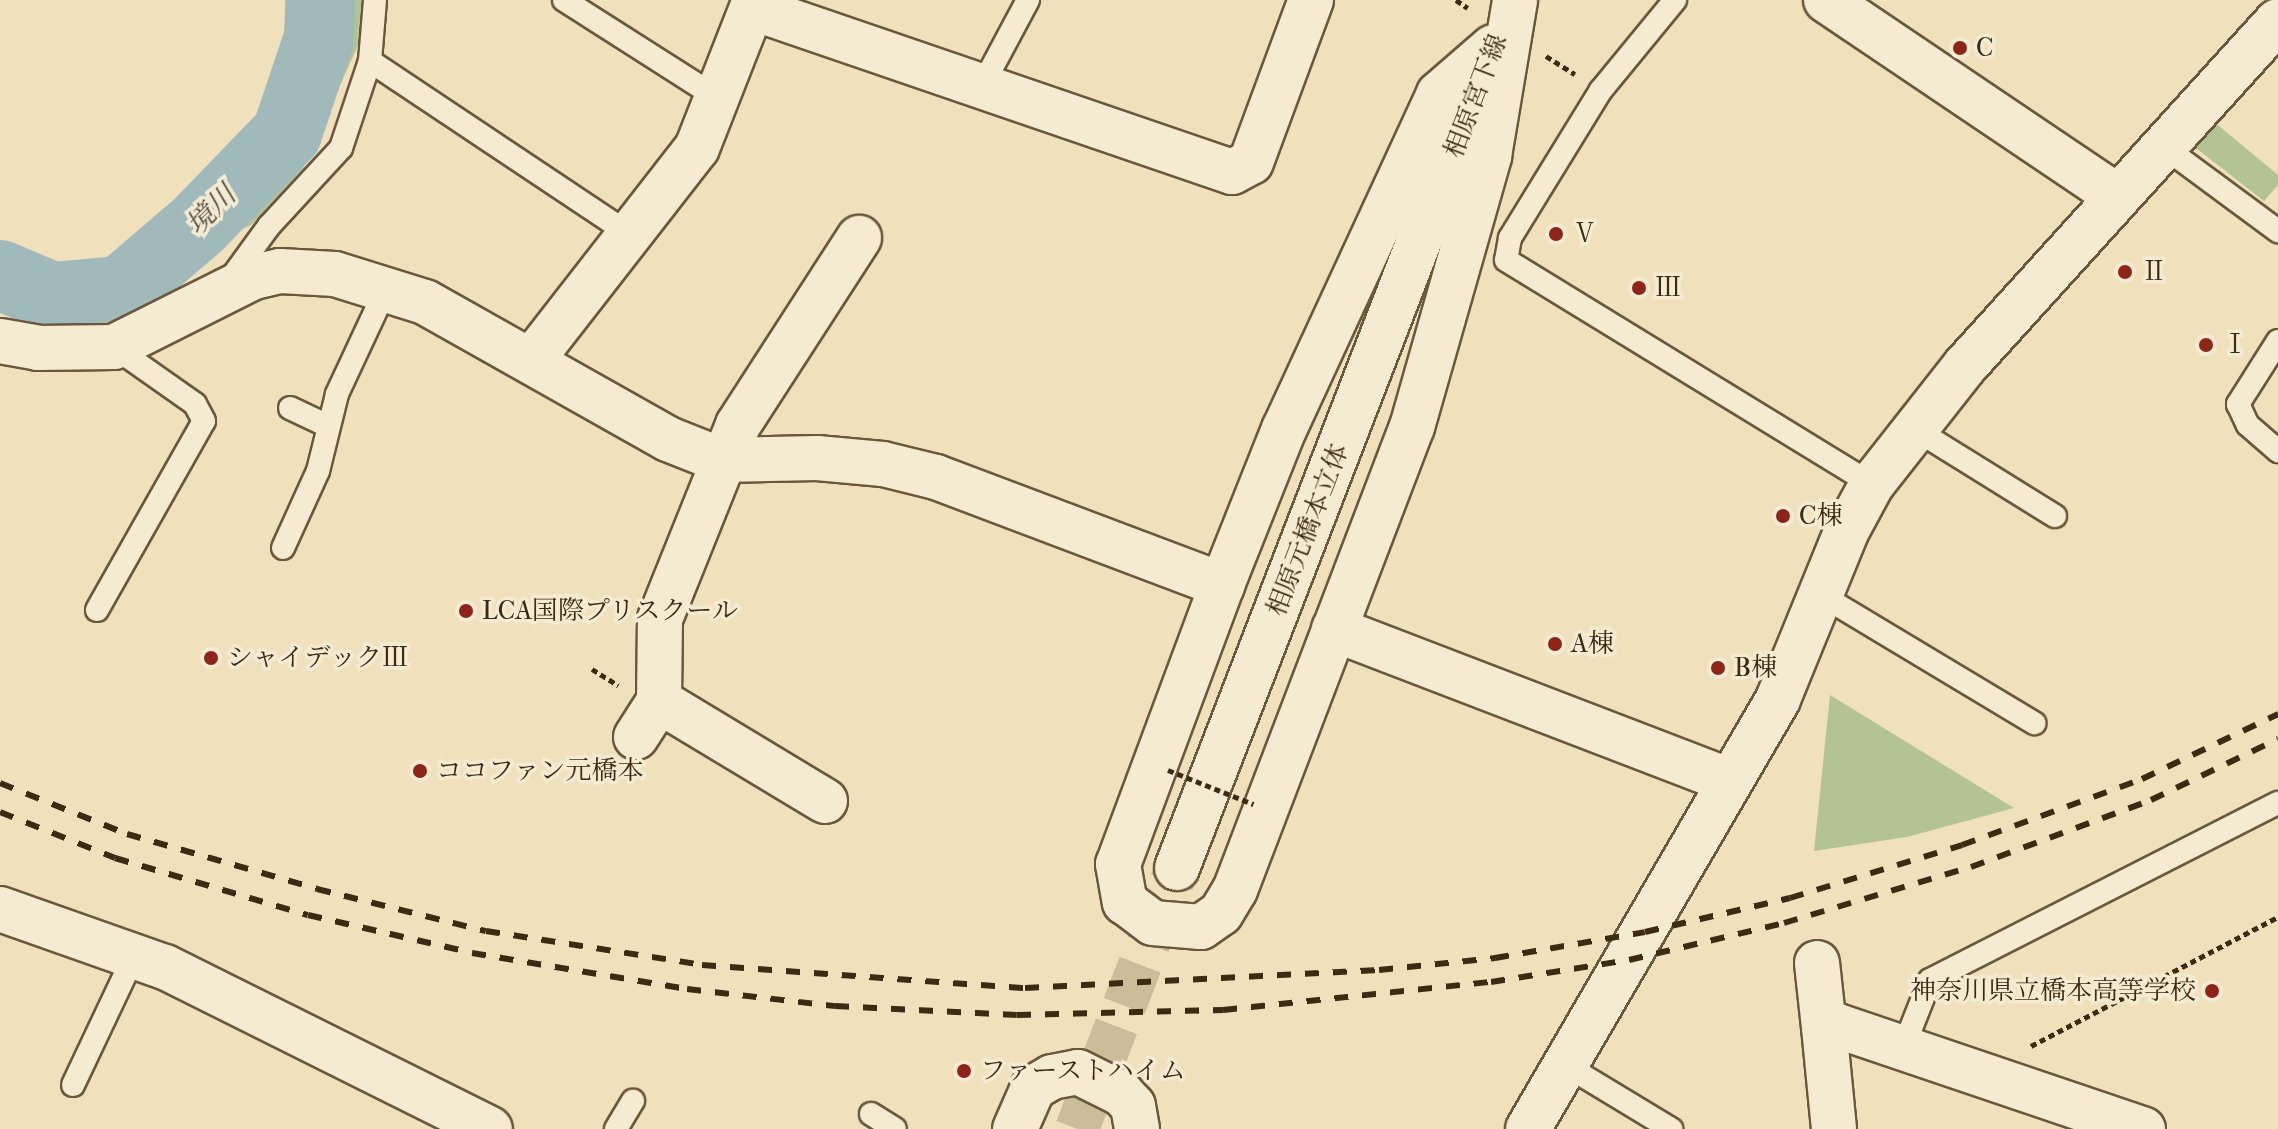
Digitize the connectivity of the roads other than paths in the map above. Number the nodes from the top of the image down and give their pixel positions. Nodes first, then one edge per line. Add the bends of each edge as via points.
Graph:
1 (375, 0) edge
2 (564, 0) edge
3 (1028, 0) edge
4 (1311, 0) edge
5 (1513, 0) edge
6 (1675, 0) edge
7 (1826, 0) edge
8 (754, 4) edge
9 (2278, 21) edge
10 (1493, 47) junction
11 (370, 61) junction
12 (981, 88) junction
13 (716, 97) junction
14 (2164, 147) junction
15 (1440, 192) joint
16 (2117, 196) junction
17 (2278, 231) edge
18 (631, 235) junction
19 (859, 238) dead end
20 (387, 287) junction
21 (223, 288) junction
22 (0, 341) edge
23 (2278, 341) edge
24 (114, 347) junction
25 (531, 361) junction
26 (290, 408) dead end
27 (328, 426) junction
28 (1913, 428) junction
29 (2278, 451) edge
30 (721, 460) junction
31 (1872, 484) junction
32 (2055, 516) dead end
33 (283, 548) dead end
34 (1222, 585) junction
35 (1821, 595) junction
36 (97, 610) dead end
37 (1334, 629) junction
38 (2034, 723) dead end
39 (1728, 780) junction
40 (825, 801) dead end
41 (2278, 803) edge
42 (1177, 868) tunnel mouth
43 (0, 909) edge
44 (134, 956) junction
45 (1817, 963) dead end
46 (1824, 1027) junction
47 (1904, 1046) junction
48 (1567, 1066) junction
49 (73, 1085) dead end
50 (633, 1101) dead end
51 (871, 1114) dead end
52 (490, 1129) edge
53 (616, 1129) edge
54 (895, 1129) edge
55 (1015, 1129) edge
56 (1137, 1129) edge
57 (1528, 1129) edge
58 (1671, 1129) edge
59 (1834, 1129) edge
60 (2143, 1129) edge

1 - 11 lane
2 - 13 lane
3 - 12 lane
4 - 12 street via 1251,162 1232,172
5 - 10 street, 相原宮下線
5 - 37 street via 1489,156 1412,427
6 - 31 lane via 1601,90 1510,238 1506,260
7 - 16 street
8 - 12 street
8 - 13 street
9 - 14 street
10 - 15 street, 相原宮下線
10 - 34 street via 1439,94 1284,429
11 - 18 lane
11 - 21 lane via 341,148 269,226
13 - 18 street via 697,148
14 - 16 street
14 - 17 lane
15 - 42 street, 相原元橋本立体
16 - 28 street
18 - 25 street
19 - 30 street
20 - 21 street via 295,271 267,273
20 - 25 street
20 - 27 lane via 337,394
21 - 24 street
22 - 24 street via 38,348
23 - 29 lane via 2238,404 2248,425
24 - 36 lane via 195,404 204,421
25 - 30 street via 668,439
26 - 27 lane
27 - 33 lane via 318,471
28 - 31 street
28 - 32 lane
30 - 34 street via 817,458 883,464 936,477
30 - 40 street via 660,619 648,719
31 - 35 street
34 - 37 street via 1118,864 1125,902 1153,923 1201,927 1228,902
35 - 38 lane
35 - 39 street via 1778,699
37 - 39 street
39 - 48 street
41 - 47 lane via 1930,980
43 - 44 street
44 - 49 lane
44 - 52 street
45 - 46 street
46 - 47 street
46 - 59 street
47 - 60 street
48 - 57 street
48 - 58 lane
50 - 53 lane
51 - 54 lane
55 - 56 street via 1033,1088 1078,1072 1122,1094 1133,1106

